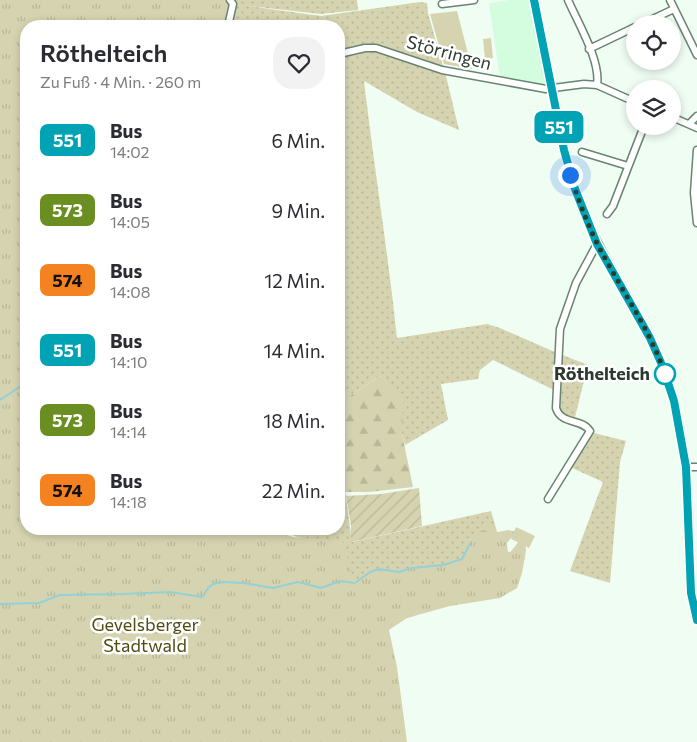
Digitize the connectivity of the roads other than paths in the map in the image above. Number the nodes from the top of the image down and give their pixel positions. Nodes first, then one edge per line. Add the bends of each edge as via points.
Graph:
1 (230, 0) edge
2 (474, 0) edge
3 (534, 0) edge
4 (568, 0) edge
5 (670, 0) edge
6 (442, 4) dead end
7 (674, 8) junction
8 (660, 15) edge
9 (229, 20) edge
10 (626, 31) edge
11 (589, 48) junction
12 (345, 53) edge
13 (697, 55) edge
14 (597, 86) junction
15 (552, 88) junction
16 (626, 98) edge
17 (697, 116) edge
18 (681, 121) edge
19 (689, 124) junction
20 (697, 128) edge
21 (640, 135) edge
22 (697, 150) edge
23 (582, 152) dead end
24 (628, 166) junction
25 (607, 214) dead end
26 (697, 223) edge
27 (597, 244) junction
28 (686, 467) junction
29 (697, 467) edge
30 (548, 499) dead end
31 (697, 620) edge

1 - 9 street via 233,4
2 - 6 street
3 - 15 street
4 - 11 street
5 - 7 street
7 - 8 street
7 - 13 street
10 - 11 street
11 - 14 street via 598,76
12 - 15 street, Störringen via 376,48 442,70
14 - 15 street, Störringen via 584,84
14 - 16 street
15 - 27 street via 570,175
17 - 19 street
18 - 19 street
19 - 20 street
21 - 24 street
22 - 26 street via 694,193
23 - 24 street
24 - 25 street
27 - 28 street via 644,326 662,365 678,416
27 - 30 street via 576,283 560,329 556,408 562,418 590,431
28 - 29 street
28 - 31 street via 691,593

